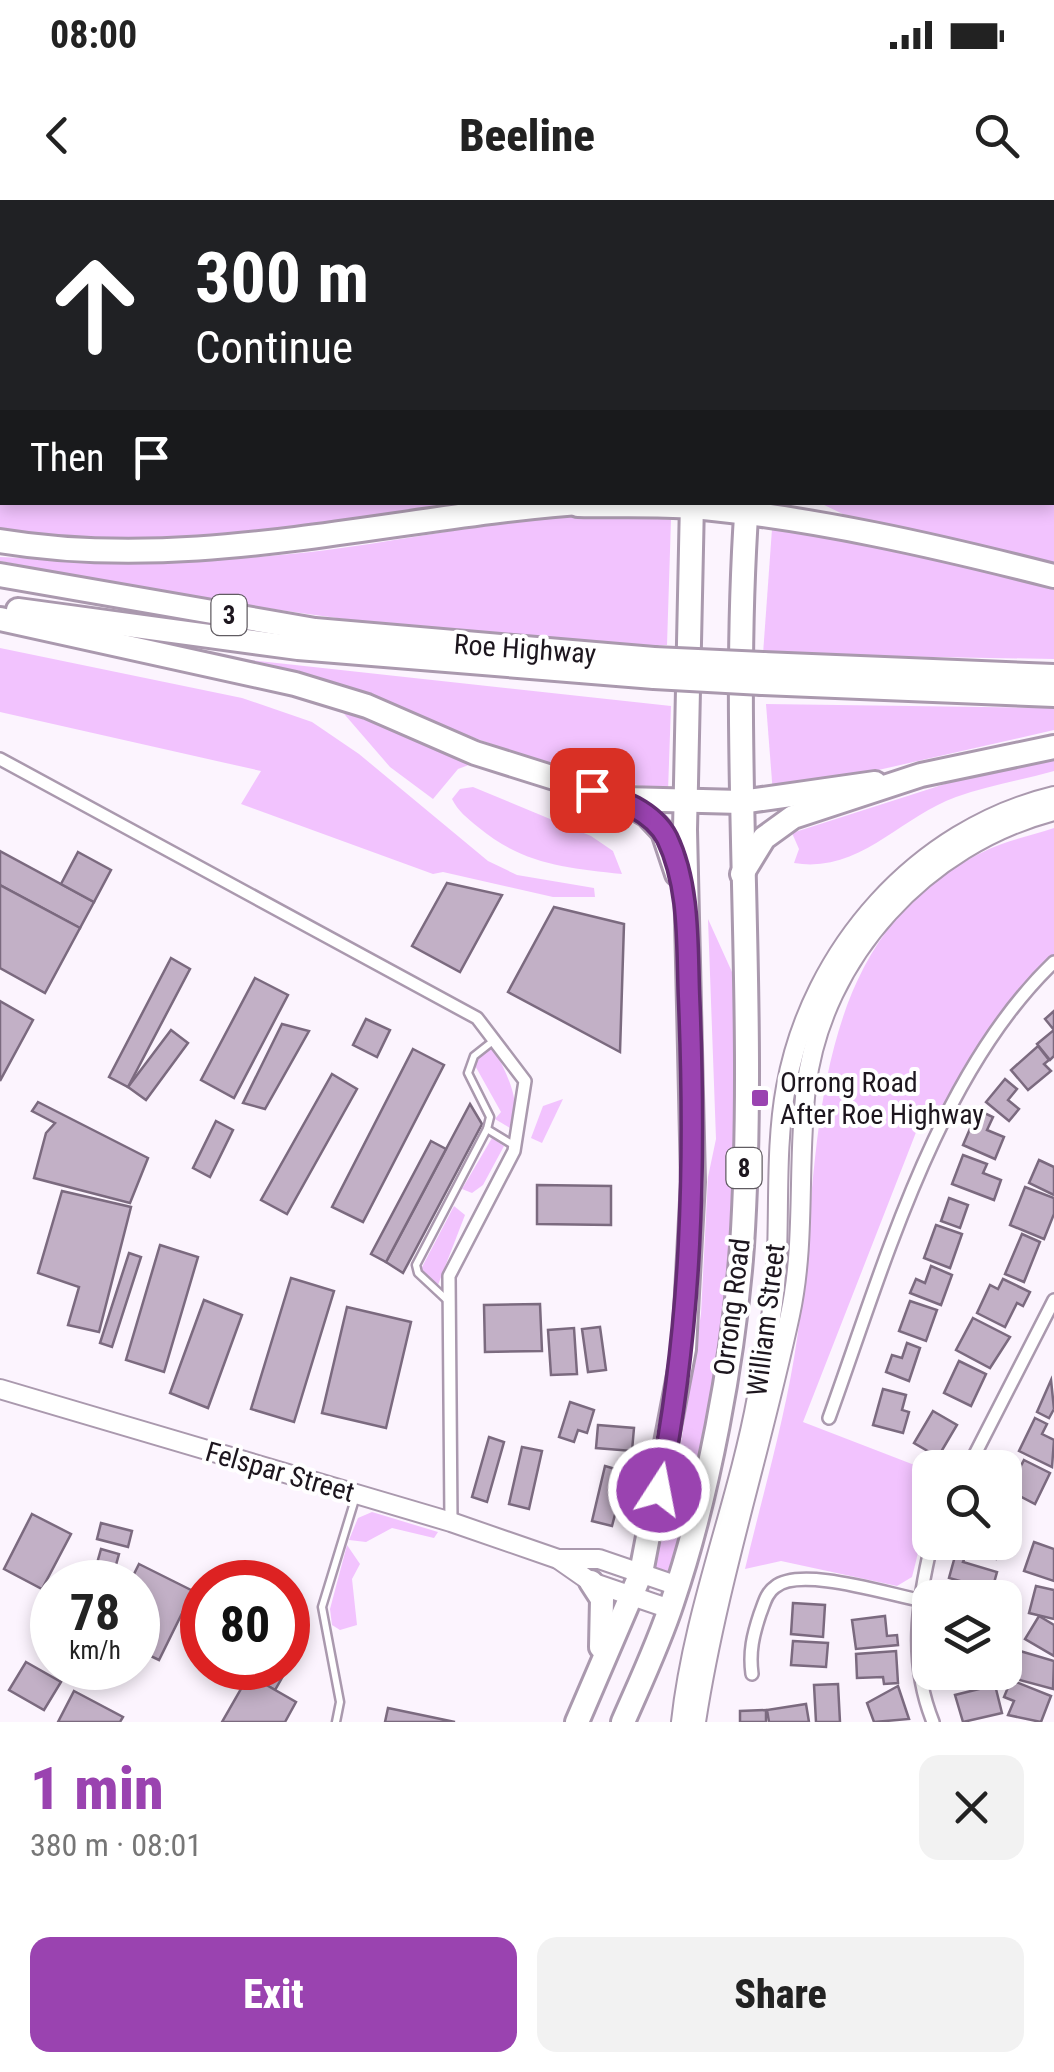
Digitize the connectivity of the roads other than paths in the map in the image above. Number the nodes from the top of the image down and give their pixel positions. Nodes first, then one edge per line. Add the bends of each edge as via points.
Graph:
1 (553, 505) edge
2 (692, 505) edge
3 (793, 505) edge
4 (747, 509) edge
5 (826, 526) junction
6 (0, 540) edge
7 (0, 575) edge
8 (1054, 576) edge
9 (0, 606) edge
10 (0, 619) edge
11 (654, 668) junction
12 (1054, 676) edge
13 (756, 681) junction
14 (1054, 695) edge
15 (1054, 747) edge
16 (0, 759) edge
17 (894, 783) junction
18 (1054, 796) edge
19 (618, 798) junction
20 (685, 802) junction
21 (742, 802) junction
22 (1054, 810) edge
23 (742, 874) junction
24 (686, 906) junction
25 (1054, 962) edge
26 (494, 1040) junction
27 (487, 1129) junction
28 (515, 1146) junction
29 (1054, 1300) edge
30 (449, 1302) junction
31 (0, 1389) edge
32 (829, 1418) dead end
33 (977, 1450) edge
34 (356, 1494) junction
35 (451, 1522) junction
36 (558, 1559) junction
37 (592, 1582) junction
38 (636, 1583) junction
39 (678, 1586) junction
40 (912, 1599) edge
41 (670, 1609) junction
42 (752, 1674) dead end
43 (593, 1685) junction
44 (925, 1690) edge
45 (336, 1722) edge
46 (577, 1722) edge
47 (623, 1722) edge
48 (681, 1722) edge
49 (696, 1722) edge
50 (933, 1722) edge

1 - 6 highway via 240,547 132,552
2 - 4 highway
2 - 20 highway, Orrong Road / 8
3 - 5 highway
4 - 5 highway
4 - 13 highway, 8
5 - 8 highway
7 - 11 highway, Roe Highway / 3 via 315,630
9 - 11 highway, Roe Highway / 3 via 298,648
10 - 19 highway via 294,684 367,706 474,754
11 - 13 highway, Roe Highway / 3, bridge
12 - 13 highway, Roe Highway / 3
13 - 14 highway, Roe Highway / 3
13 - 21 highway, Orrong Road / 8
15 - 17 highway
16 - 26 street via 477,1018
17 - 21 highway
17 - 23 highway via 775,828
18 - 48 main road, William Street via 963,833 892,886 835,959 800,1030 781,1124 766,1346
19 - 20 highway
19 - 24 highway via 647,815 668,840
20 - 21 highway
20 - 24 highway, Orrong Road / 8
21 - 23 highway, Orrong Road / 8
22 - 49 main road, William Street via 971,846 902,897 873,928 828,1010 806,1089 791,1310
23 - 39 highway, Orrong Road / 8 via 742,1246 728,1358
24 - 38 highway, Orrong Road / 8 via 691,1241 684,1349
25 - 32 street via 968,1073 949,1108
26 - 27 lane via 474,1056 468,1072 490,1117
26 - 28 street via 524,1081
27 - 28 lane
27 - 30 lane via 416,1265
28 - 30 street via 450,1276
29 - 33 street
30 - 35 street
31 - 34 main road, Felspar Street
34 - 35 main road, Felspar Street
34 - 45 lane via 322,1606 338,1690
35 - 36 main road, Felspar Street
36 - 37 main road, Felspar Street
36 - 38 main road, Felspar Street via 599,1559
37 - 38 main road, Felspar Street
37 - 43 highway via 604,1621
38 - 39 main road, Felspar Street
38 - 41 main road, Felspar Street
38 - 43 highway, Orrong Road / 8
39 - 41 highway, Orrong Road / 8
40 - 42 street via 814,1579 785,1580 761,1611 750,1646
41 - 47 highway, Orrong Road / 8
43 - 46 highway, Orrong Road / 8
44 - 50 street

